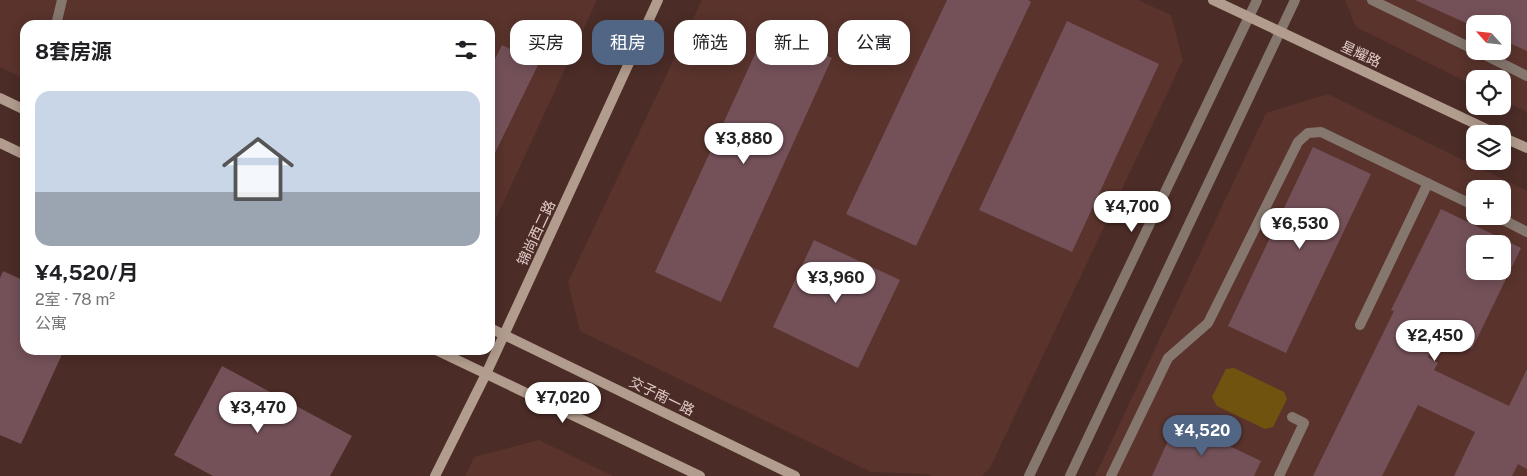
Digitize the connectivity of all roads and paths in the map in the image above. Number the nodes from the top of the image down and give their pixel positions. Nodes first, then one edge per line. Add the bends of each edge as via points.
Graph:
1 (62, 0) edge
2 (658, 0) edge
3 (1213, 0) edge
4 (1258, 0) edge
5 (1295, 0) edge
6 (1372, 0) edge
7 (1249, 17) junction
8 (57, 20) edge
9 (1280, 31) junction
10 (1466, 46) edge
11 (1494, 60) edge
12 (1527, 76) edge
13 (0, 98) edge
14 (20, 107) edge
15 (1478, 125) edge
16 (1511, 140) edge
17 (0, 143) edge
18 (1527, 148) edge
19 (20, 153) edge
20 (1428, 183) junction
21 (1466, 202) edge
22 (1511, 224) edge
23 (1527, 232) edge
24 (1360, 325) dead end
25 (495, 330) edge
26 (504, 335) junction
27 (495, 354) edge
28 (446, 355) edge
29 (495, 355) edge
30 (486, 374) junction
31 (1292, 417) dead end
32 (435, 476) edge
33 (700, 476) edge
34 (795, 476) edge
35 (1029, 476) edge
36 (1070, 476) edge
37 (1111, 476) edge
38 (1279, 476) edge

1 - 8 street
2 - 26 street, 锦尚西二路
3 - 7 street, 星耀路
4 - 7 street
5 - 9 street
6 - 10 street
7 - 9 street, 星耀路
7 - 35 street
9 - 15 street, 星耀路
9 - 36 street
11 - 12 street
13 - 14 street
16 - 18 street
17 - 19 street
20 - 21 street
20 - 24 street
20 - 37 street via 1321,132 1308,133 1298,142 1208,323 1168,358
22 - 23 street
25 - 26 street, 交子南一路
26 - 27 street, 锦尚西二路
26 - 34 street, 交子南一路
28 - 30 street
29 - 30 street, 锦尚西二路
30 - 32 street, 锦尚西二路
30 - 33 street
31 - 38 street via 1304,423

